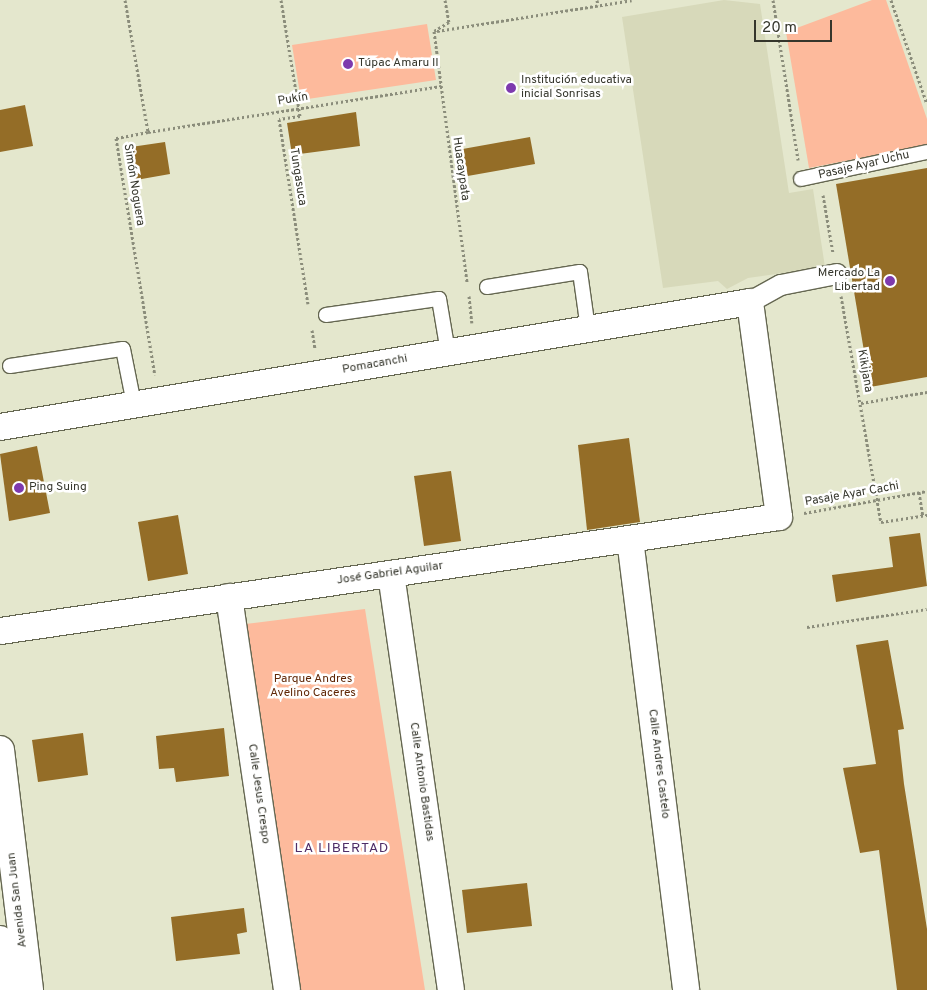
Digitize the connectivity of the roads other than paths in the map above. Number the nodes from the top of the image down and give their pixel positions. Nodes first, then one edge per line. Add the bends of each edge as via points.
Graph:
1 (927, 152) edge
2 (801, 179) road end
3 (837, 274) road end
4 (486, 287) dead end
5 (750, 302) junction
6 (326, 315) dead end
7 (588, 329) junction
8 (448, 352) junction
9 (10, 366) dead end
10 (134, 404) junction
11 (0, 427) edge
12 (630, 539) junction
13 (391, 574) junction
14 (229, 597) junction
15 (0, 631) edge
16 (0, 750) edge
17 (0, 940) edge
18 (6, 990) edge
19 (29, 990) edge
20 (287, 990) edge
21 (451, 990) edge
22 (686, 990) edge

1 - 2 lane, Pasaje Ayar Uchu
3 - 5 street via 780,285
4 - 7 lane via 580,272
5 - 7 street, Pomacanchi
5 - 12 street, José Gabriel Aguilar via 779,517
6 - 8 lane via 439,299
7 - 8 street, Pomacanchi
8 - 10 street, Pomacanchi
9 - 10 lane via 123,350
10 - 11 street, Pomacanchi
12 - 13 street, José Gabriel Aguilar
12 - 22 street, Calle Andres Castelo
13 - 14 street, José Gabriel Aguilar
13 - 21 street, Calle Antonio Bastidas
14 - 15 street, José Gabriel Aguilar
14 - 20 street, Calle Jesus Crespo
16 - 19 street, Avenida San Juan
17 - 18 street, Avenida San Juan

